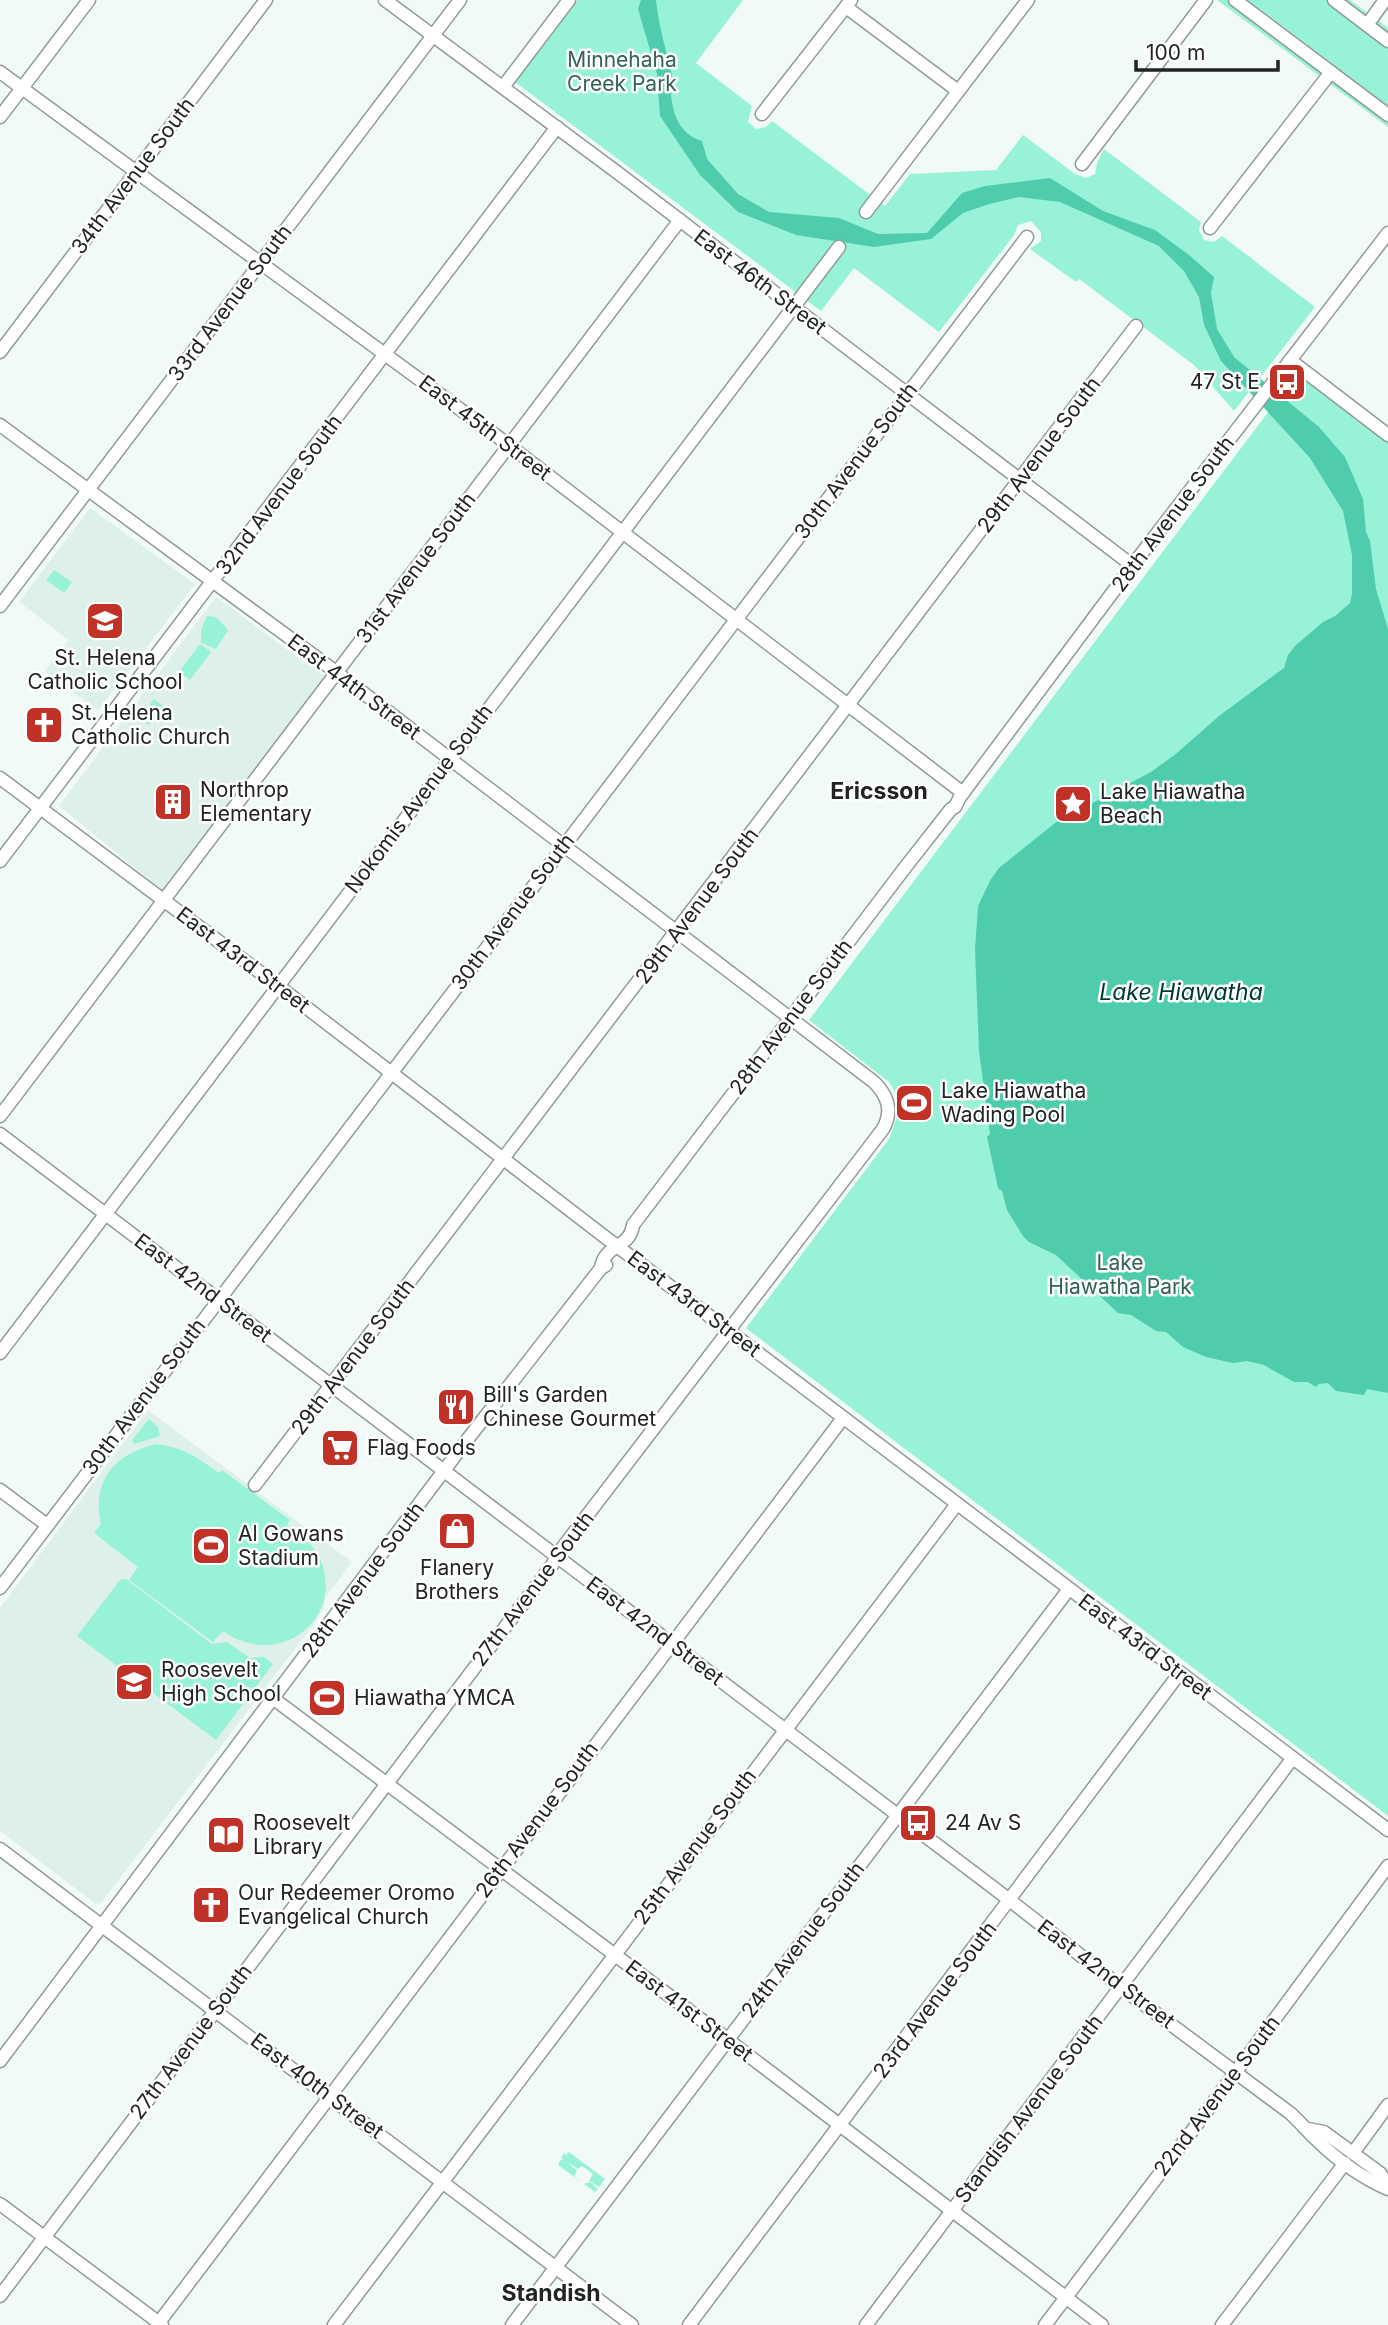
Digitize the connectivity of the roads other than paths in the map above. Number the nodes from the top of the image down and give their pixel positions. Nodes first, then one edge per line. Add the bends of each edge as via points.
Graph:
1 (89, 0) edge
2 (266, 0) edge
3 (385, 0) edge
4 (460, 0) edge
5 (569, 0) edge
6 (1028, 0) edge
7 (1206, 0) edge
8 (1235, 0) edge
9 (1334, 0) edge
10 (1385, 0) edge
11 (849, 4) edge
12 (1367, 25) junction
13 (433, 35) junction
14 (1388, 41) edge
15 (0, 72) edge
16 (1331, 72) junction
17 (503, 87) junction
18 (22, 88) junction
19 (958, 91) junction
20 (762, 114) dead end
21 (1388, 115) edge
22 (0, 117) edge
23 (557, 128) junction
24 (1082, 164) dead end
25 (137, 172) junction
26 (866, 212) dead end
27 (680, 220) junction
28 (1210, 228) dead end
29 (1388, 233) edge
30 (1027, 237) dead end
31 (839, 247) dead end
32 (260, 263) junction
33 (793, 307) junction
34 (1136, 326) dead end
35 (0, 352) edge
36 (385, 355) junction
37 (1290, 360) junction
38 (907, 393) junction
39 (0, 425) edge
40 (1386, 434) edge
41 (508, 445) junction
42 (1021, 479) junction
43 (89, 491) junction
44 (622, 532) junction
45 (1133, 566) junction
46 (213, 581) junction
47 (0, 606) edge
48 (736, 620) junction
49 (337, 673) junction
50 (849, 706) junction
51 (450, 759) junction
52 (0, 778) edge
53 (961, 795) junction
54 (40, 809) junction
55 (563, 846) junction
56 (0, 861) edge
57 (164, 900) junction
58 (677, 933) junction
59 (277, 985) junction
60 (790, 1019) junction
61 (391, 1072) junction
62 (0, 1116) edge
63 (888, 1117) joint
64 (0, 1134) edge
65 (504, 1159) junction
66 (105, 1213) junction
67 (617, 1246) junction
68 (218, 1299) junction
69 (728, 1330) junction
70 (0, 1353) edge
71 (331, 1386) junction
72 (843, 1418) junction
73 (445, 1471) junction
74 (255, 1485) dead end
75 (0, 1490) edge
76 (957, 1504) junction
77 (47, 1525) junction
78 (556, 1556) junction
79 (0, 1588) edge
80 (1069, 1589) junction
81 (671, 1643) junction
82 (1179, 1674) junction
83 (274, 1699) junction
84 (785, 1730) junction
85 (1292, 1759) junction
86 (387, 1783) junction
87 (898, 1815) junction
88 (1388, 1830) edge
89 (0, 1849) edge
90 (1388, 1866) edge
91 (500, 1869) junction
92 (1010, 1900) junction
93 (102, 1924) junction
94 (614, 1955) junction
95 (1122, 1987) junction
96 (215, 2009) junction
97 (728, 2040) junction
98 (0, 2061) edge
99 (1235, 2071) junction
100 (329, 2096) junction
101 (1388, 2105) edge
102 (840, 2125) junction
103 (1349, 2158) junction
104 (442, 2182) junction
105 (1388, 2188) edge
106 (0, 2204) edge
107 (952, 2211) junction
108 (45, 2237) junction
109 (556, 2268) junction
110 (0, 2296) edge
111 (1066, 2297) junction
112 (159, 2324) edge
113 (334, 2325) edge
114 (512, 2325) edge
115 (632, 2325) edge
116 (689, 2325) edge
117 (866, 2325) edge
118 (1045, 2325) edge
119 (1102, 2325) edge
120 (1222, 2325) edge

1 - 18 street
2 - 25 street, 34th Avenue South
3 - 13 street, East 46th Street
4 - 13 street, 33rd Avenue South
5 - 17 street
6 - 19 street
7 - 24 street
8 - 16 street
9 - 12 street
10 - 12 street
11 - 19 street
11 - 20 street
12 - 14 street
13 - 17 street, East 46th Street
13 - 32 street, 33rd Avenue South
15 - 18 street, East 45th Street
16 - 21 street
16 - 28 street
17 - 23 street, East 46th Street
18 - 22 street
18 - 25 street, East 45th Street
19 - 26 street
23 - 27 street, East 46th Street
23 - 36 street, 32nd Avenue South
25 - 32 street, East 45th Street
25 - 35 street, 34th Avenue South
27 - 33 street, East 46th Street
27 - 41 street, 31st Avenue South
29 - 37 street, 28th Avenue South
30 - 38 street, 30th Avenue South
31 - 33 street, Nokomis Avenue South
32 - 36 street, East 45th Street
32 - 43 street, 33rd Avenue South
33 - 38 street, East 46th Street
33 - 44 street, Nokomis Avenue South
34 - 42 street, 29th Avenue South
36 - 41 street, East 45th Street
36 - 46 street, 32nd Avenue South
37 - 40 street
37 - 45 street, 28th Avenue South
38 - 42 street, East 46th Street
38 - 48 street, 30th Avenue South
39 - 43 street, East 44th Street
41 - 44 street, East 45th Street
41 - 49 street, 31st Avenue South
42 - 45 street, East 46th Street
42 - 50 street, 29th Avenue South
43 - 46 street, East 44th Street
43 - 47 street, 33rd Avenue South
44 - 48 street, East 45th Street
44 - 51 street, Nokomis Avenue South
45 - 53 street, 28th Avenue South
46 - 49 street, East 44th Street
46 - 54 street, 32nd Avenue South
48 - 50 street, East 45th Street
48 - 55 street, 30th Avenue South
49 - 51 street, East 44th Street
49 - 57 street, 31st Avenue South
50 - 53 street, East 45th Street
50 - 58 street, 29th Avenue South
51 - 55 street, East 44th Street
51 - 59 street, Nokomis Avenue South
52 - 54 street, East 43rd Street
53 - 60 street, 28th Avenue South
54 - 56 street, 32nd Avenue South
54 - 57 street, East 43rd Street
55 - 58 street, East 44th Street
55 - 61 street, 30th Avenue South
57 - 59 street, East 43rd Street
57 - 62 street, 31st Avenue South
58 - 60 street, East 44th Street
58 - 65 street, 29th Avenue South
59 - 61 street, East 43rd Street
59 - 66 street, Nokomis Avenue South
60 - 63 street, East 44th Street via 883,1092
60 - 67 street, 28th Avenue South via 623,1244
61 - 65 street, East 43rd Street
61 - 68 street, 30th Avenue South
63 - 69 street, 27th Avenue South
64 - 66 street, East 42nd Street
65 - 67 street, East 43rd Street
65 - 71 street, 29th Avenue South
66 - 68 street, East 42nd Street
66 - 70 street, Nokomis Avenue South
67 - 69 street, East 43rd Street
67 - 73 street, 28th Avenue South via 610,1248 601,1268
68 - 71 street, East 42nd Street
68 - 77 street, 30th Avenue South
69 - 72 street, East 43rd Street
69 - 78 street, 27th Avenue South
71 - 73 street, East 42nd Street
71 - 74 street, 29th Avenue South
72 - 76 street, East 43rd Street
72 - 81 street, 26th Avenue South
73 - 78 street, East 42nd Street
73 - 83 street, 28th Avenue South
75 - 77 street
76 - 80 street, East 43rd Street
76 - 84 street, 25th Avenue South
77 - 79 street, 30th Avenue South
78 - 81 street, East 42nd Street
78 - 86 street, 27th Avenue South
80 - 82 street, East 43rd Street
80 - 87 street, 24th Avenue South
81 - 84 street, East 42nd Street
81 - 91 street, 26th Avenue South
82 - 85 street, East 43rd Street
82 - 92 street, 23rd Avenue South
83 - 86 street, East 41st Street
83 - 93 street, 28th Avenue South
84 - 87 street, East 42nd Street
84 - 94 street, 25th Avenue South
85 - 88 street, East 43rd Street
85 - 95 street, Standish Avenue South
86 - 91 street, East 41st Street
86 - 96 street, 27th Avenue South
87 - 92 street, East 42nd Street
87 - 97 street, 24th Avenue South
89 - 93 street, East 40th Street
90 - 99 street, 22nd Avenue South
91 - 94 street, East 41st Street
91 - 100 street, 26th Avenue South
92 - 95 street, East 42nd Street
92 - 102 street, 23rd Avenue South
93 - 96 street, East 40th Street
93 - 98 street, 28th Avenue South
94 - 97 street, East 41st Street
94 - 104 street, 25th Avenue South
95 - 99 street, East 42nd Street
95 - 107 street, Standish Avenue South
96 - 100 street, East 40th Street
96 - 108 street, 27th Avenue South
97 - 102 street, East 41st Street
97 - 109 street, 24th Avenue South
99 - 103 street, East 42nd Street via 1318,2141
99 - 111 street, 22nd Avenue South
100 - 104 street, East 40th Street
100 - 112 street, 26th Avenue South
101 - 103 street
102 - 107 street, East 41st Street
102 - 116 street, 23rd Avenue South
103 - 105 street, East 42nd Street via 1373,2183
103 - 120 street
104 - 109 street, East 40th Street
104 - 113 street, 25th Avenue South
106 - 108 street
107 - 111 street, East 41st Street
107 - 117 street, Standish Avenue South
108 - 110 street, 27th Avenue South
108 - 112 street
109 - 114 street, 24th Avenue South
109 - 115 street, East 40th Street
111 - 118 street, 22nd Avenue South
111 - 119 street, East 41st Street

